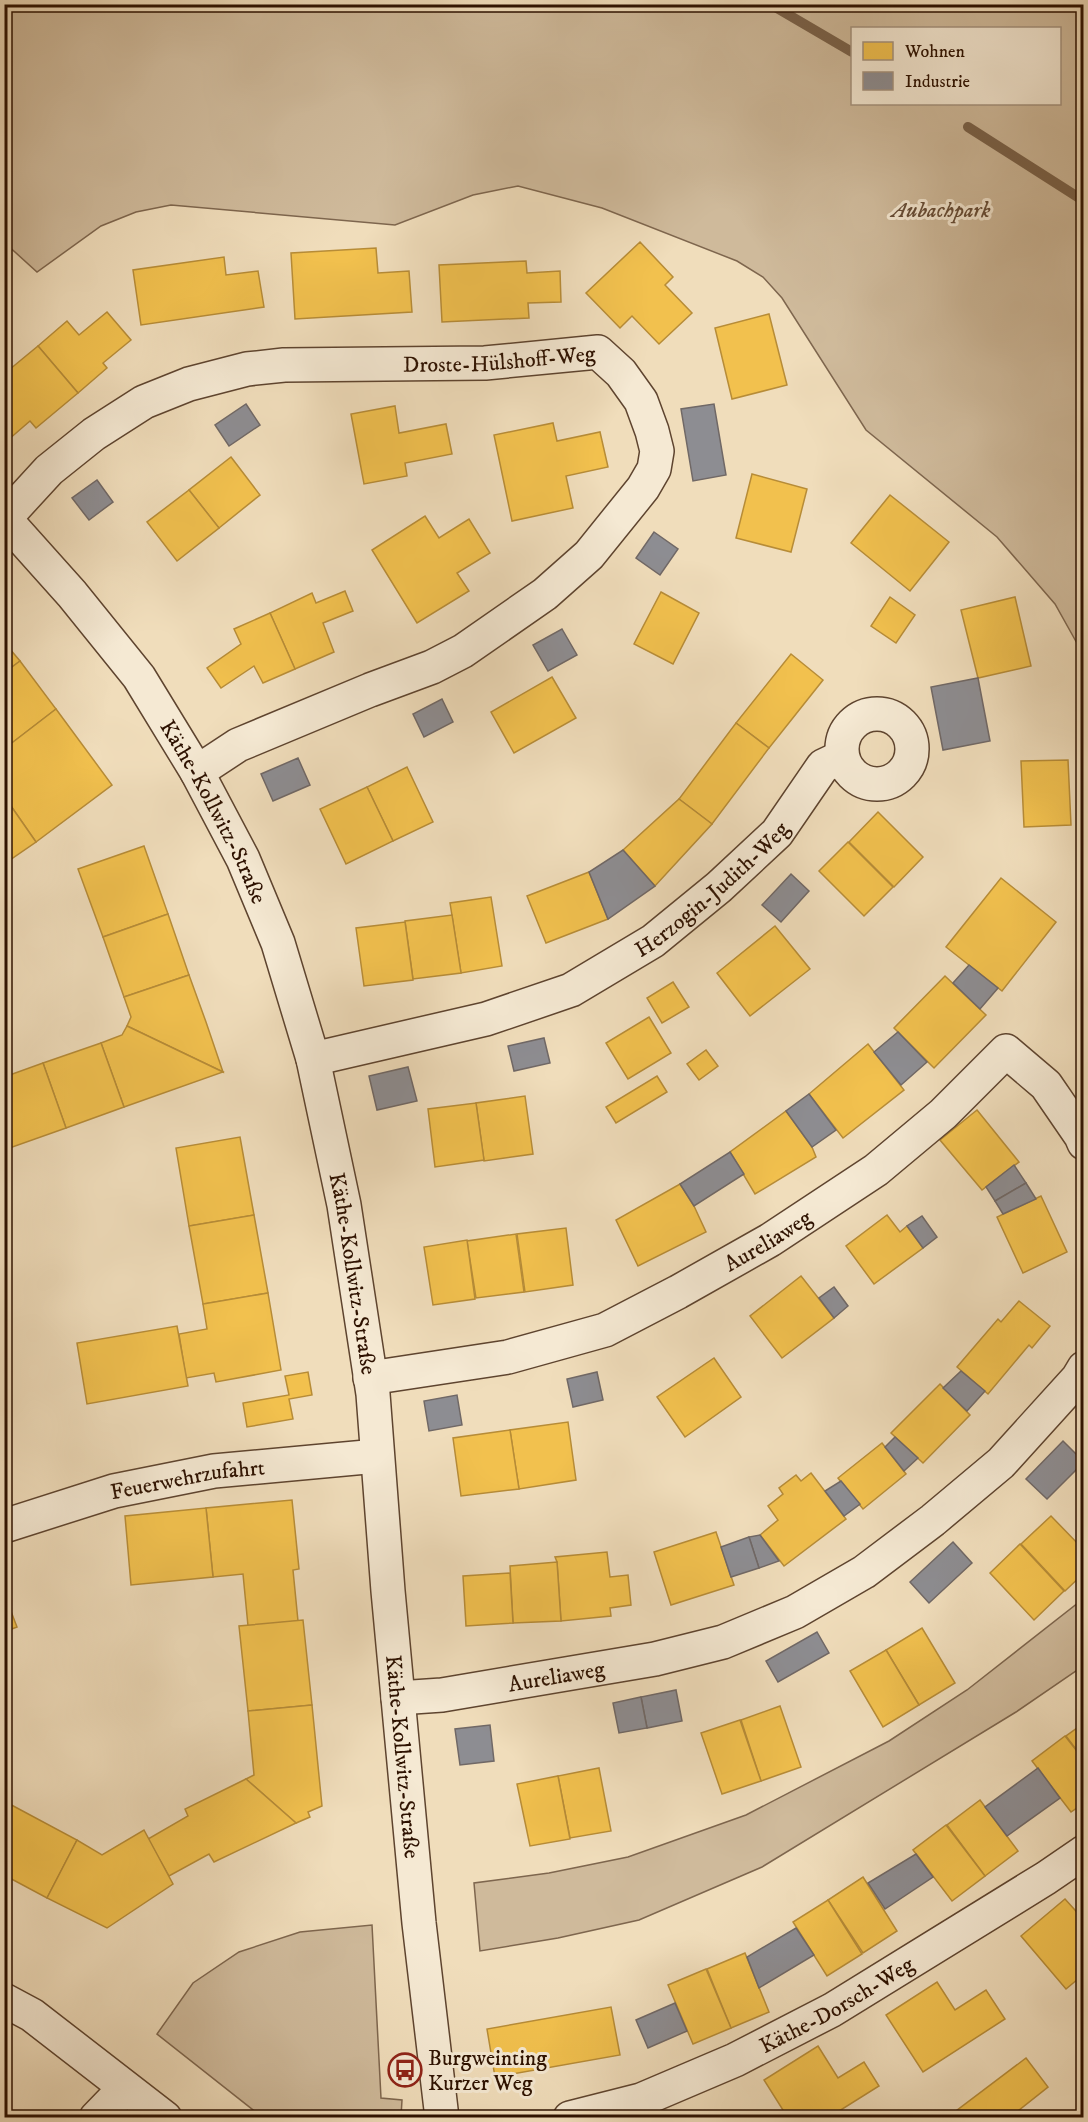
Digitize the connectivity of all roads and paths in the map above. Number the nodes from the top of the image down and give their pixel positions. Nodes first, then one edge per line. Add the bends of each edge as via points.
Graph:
1 (5, 518) edge
2 (842, 757) dead end
3 (197, 772) junction
4 (314, 1059) junction
5 (1083, 1143) edge
6 (1083, 1368) edge
7 (370, 1378) junction
8 (377, 1456) junction
9 (4, 1526) edge
10 (398, 1698) junction
11 (1083, 1852) edge
12 (4, 2000) edge
13 (126, 2088) junction
14 (96, 2118) edge
15 (165, 2118) edge
16 (442, 2118) edge
17 (570, 2118) edge

1 - 3 street, Käthe-Kollwitz-Straße via 139,677
1 - 3 street, Droste-Hülshoff-Weg via 49,470 94,434 144,402 189,384 247,369 284,365 485,363 598,352 621,373 640,400 652,430 657,451 654,469 644,488 589,555 545,594 463,651 238,745
2 - 4 street, Herzogin-Judith-Weg via 823,766 777,832 719,887 653,941 571,990 486,1019
3 - 4 street, Käthe-Kollwitz-Straße via 243,859 278,942
4 - 7 street, Käthe-Kollwitz-Straße via 344,1205
5 - 7 street, Aureliaweg via 1046,1085 1006,1051 942,1114 876,1170 770,1240 647,1309 605,1330 508,1357
6 - 10 street, Aureliaweg via 1001,1463 864,1572 795,1612 723,1642 655,1659 442,1695
7 - 8 street, Käthe-Kollwitz-Straße
8 - 9 street, Feuerwehrzufahrt via 214,1471 114,1491
8 - 10 street, Käthe-Kollwitz-Straße
10 - 16 street, Käthe-Kollwitz-Straße
11 - 17 street, Käthe-Dorsch-Weg via 832,2010 735,2060 642,2100
12 - 13 street via 32,2015
13 - 14 street
13 - 15 street

